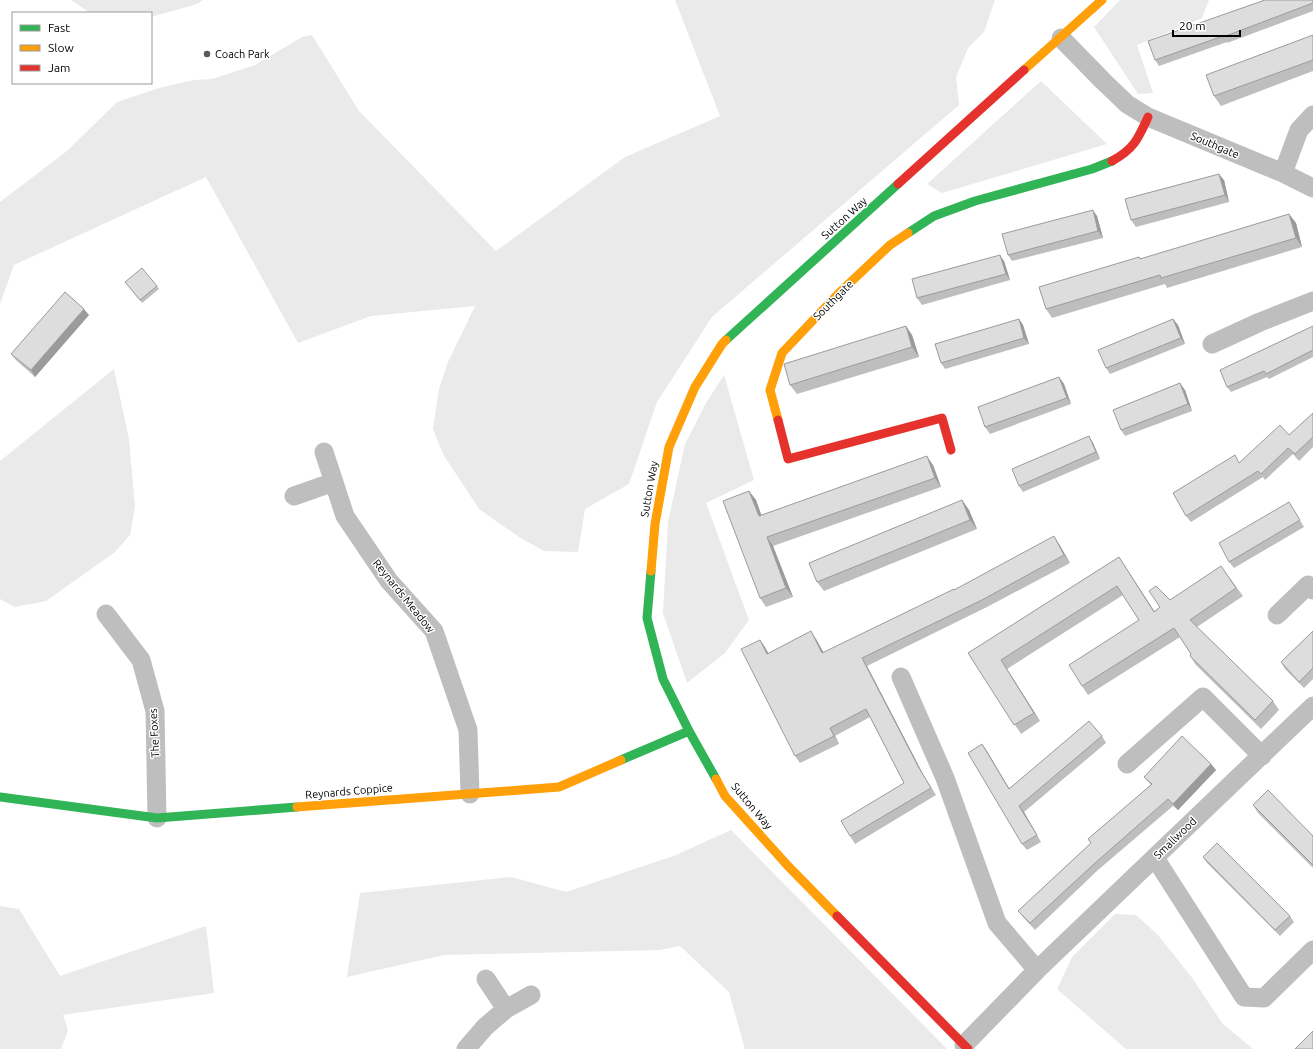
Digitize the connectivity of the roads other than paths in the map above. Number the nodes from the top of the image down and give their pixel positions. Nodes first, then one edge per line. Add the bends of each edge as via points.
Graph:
1 (1102, 0) edge
2 (1061, 38) junction
3 (1313, 115) edge
4 (1148, 117) junction
5 (1282, 173) junction
6 (1313, 188) edge
7 (1313, 301) edge
8 (1212, 344) dead end
9 (951, 450) dead end
10 (324, 452) dead end
11 (334, 482) junction
12 (294, 496) dead end
13 (1313, 590) edge
14 (106, 614) dead end
15 (1278, 615) dead end
16 (901, 677) dead end
17 (1313, 706) edge
18 (689, 731) junction
19 (1262, 756) junction
20 (1127, 764) dead end
21 (470, 794) junction
22 (0, 797) edge
23 (157, 818) junction
24 (1155, 858) junction
25 (1313, 950) edge
26 (1037, 970) junction
27 (486, 979) dead end
28 (532, 995) dead end
29 (506, 1009) junction
30 (966, 1047) edge
31 (466, 1049) edge

1 - 2 street, Sutton Way
2 - 4 street, Southgate via 1127,104
2 - 18 street, Sutton Way via 722,344 695,387 669,447 655,524 647,618 663,679
3 - 5 street via 1299,130
4 - 5 street, Southgate
4 - 9 street, Southgate via 1140,135 1128,151 1113,160 1092,169 975,201 934,216 890,245 838,294 782,353 770,390 788,459 942,418
5 - 6 street, Southgate
7 - 8 street
10 - 11 street, Reynards Meadow
11 - 12 street
11 - 21 street, Reynards Meadow via 345,516 389,581 434,631 468,730
13 - 15 street via 1308,585
14 - 23 street, The Foxes via 141,660 155,711
16 - 26 street via 945,778 997,922
17 - 19 street, Smallwood
18 - 21 street, Reynards Coppice via 559,787
18 - 30 street, Sutton Way via 725,796 788,866
19 - 20 street via 1203,697
19 - 24 street, Smallwood
21 - 23 street, Reynards Coppice
22 - 23 street, Reynards Coppice
24 - 25 street via 1244,997 1264,998
24 - 26 street, Smallwood
26 - 30 street, Smallwood
27 - 29 street
28 - 29 street
29 - 31 street via 484,1027

